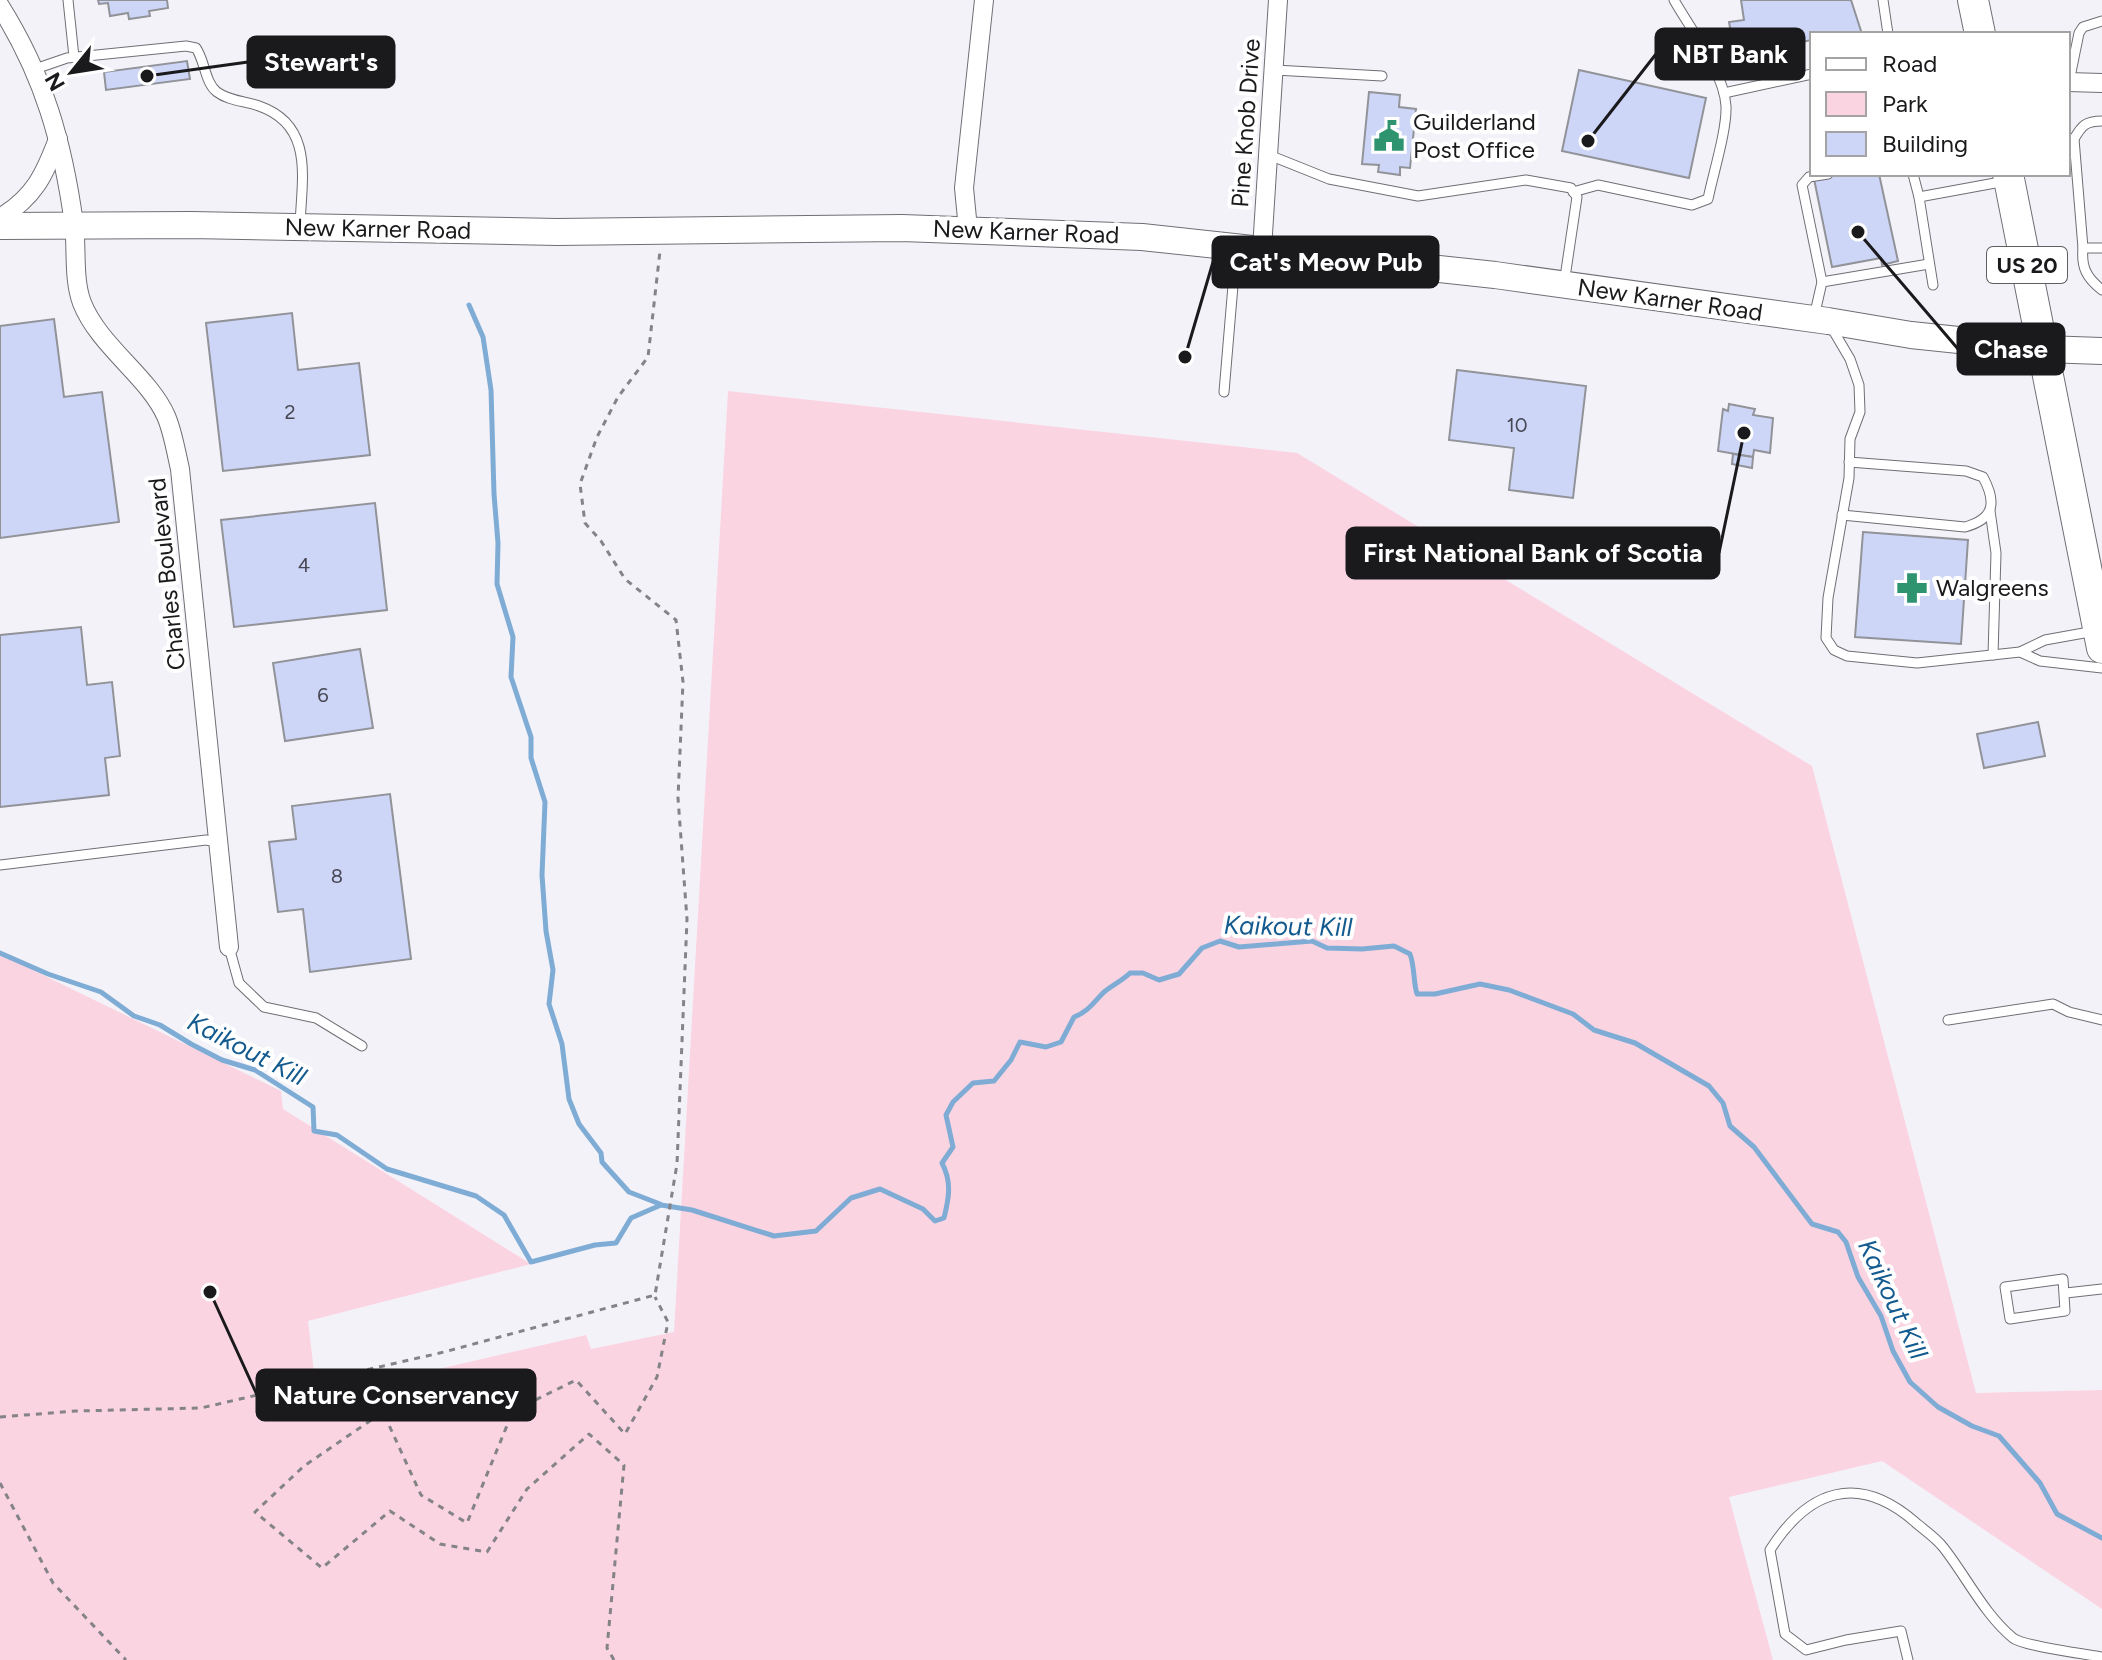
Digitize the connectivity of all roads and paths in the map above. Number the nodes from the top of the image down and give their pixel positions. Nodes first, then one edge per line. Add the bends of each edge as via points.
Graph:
1 (68, 0) edge
2 (984, 0) edge
3 (1278, 0) edge
4 (1674, 0) edge
5 (1883, 0) edge
6 (1973, 0) edge
7 (0, 6) edge
8 (2102, 21) edge
9 (1888, 32) edge
10 (1980, 32) edge
11 (74, 57) junction
12 (35, 69) junction
13 (1275, 70) junction
14 (2070, 73) edge
15 (1810, 74) edge
16 (1382, 76) dead end
17 (2070, 82) edge
18 (2102, 83) edge
19 (1724, 93) junction
20 (2102, 121) edge
21 (59, 137) junction
22 (2071, 139) edge
23 (1269, 155) junction
24 (1815, 176) edge
25 (1914, 176) edge
26 (2009, 177) edge
27 (1573, 192) junction
28 (1919, 197) junction
29 (0, 218) edge
30 (74, 225) junction
31 (0, 226) edge
32 (300, 228) junction
33 (968, 229) junction
34 (662, 231) junction
35 (1249, 248) junction
36 (2083, 248) junction
37 (2102, 248) edge
38 (1929, 264) junction
39 (1822, 282) junction
40 (1933, 285) dead end
41 (1564, 286) junction
42 (2102, 290) edge
43 (1820, 320) junction
44 (2044, 349) junction
45 (2102, 351) edge
46 (1224, 392) dead end
47 (1849, 462) junction
48 (1990, 511) junction
49 (1842, 515) junction
50 (2100, 639) edge
51 (2020, 652) junction
52 (1993, 655) junction
53 (2102, 668) edge
54 (217, 842) junction
55 (0, 865) edge
56 (229, 947) joint
57 (1948, 1020) dead end
58 (2102, 1020) edge
59 (362, 1046) dead end
60 (2102, 1289) edge
61 (2066, 1293) junction
62 (655, 1295) junction
63 (0, 1417) edge
64 (0, 1483) edge
65 (2102, 1657) edge
66 (126, 1660) edge
67 (614, 1660) edge
68 (1908, 1660) edge

1 - 11 lane
2 - 33 street via 964,188
3 - 13 street, Pine Knob Drive
4 - 19 lane
5 - 9 lane
6 - 10 main road
7 - 12 street, Charles Boulevard
8 - 14 lane via 2079,33
11 - 12 lane
11 - 32 lane via 196,48 216,92 274,112 299,141
12 - 21 street, Charles Boulevard
13 - 16 lane
13 - 23 street, Pine Knob Drive
15 - 19 lane
17 - 18 street
19 - 27 lane via 1725,115 1708,199 1692,205 1598,185
20 - 22 lane via 2088,121
21 - 29 street via 34,191
21 - 30 street, Charles Boulevard
22 - 36 lane
23 - 27 lane via 1329,179 1418,196 1526,180
23 - 35 street, Pine Knob Drive
24 - 39 lane via 1802,185 1802,197
25 - 28 lane
26 - 28 lane
26 - 44 main road, US 20
27 - 41 lane via 1577,197
28 - 38 lane
30 - 31 main road, New Karner Road
30 - 32 main road, New Karner Road
30 - 54 street, Charles Boulevard via 82,303 103,338 166,415 180,469
32 - 34 main road, New Karner Road
33 - 34 main road, New Karner Road
33 - 35 main road, New Karner Road
34 - 62 path via 648,357 618,397 580,484 585,523 625,579 676,620 683,682 678,798 687,919 677,1164
35 - 41 main road, New Karner Road
35 - 46 lane
36 - 37 lane
36 - 42 lane via 2081,265
38 - 39 lane
38 - 40 lane
39 - 43 lane
41 - 43 main road, New Karner Road
43 - 44 main road, New Karner Road
43 - 47 lane via 1850,359 1859,385 1860,412
44 - 45 main road, New Karner Road
44 - 50 main road, US 20
47 - 48 lane via 1966,471 1983,477 1990,491
47 - 49 lane
48 - 49 lane via 1982,522 1965,527
48 - 52 lane via 1996,553
49 - 52 lane via 1828,598 1826,638 1834,650 1917,663
50 - 51 lane via 2045,640
51 - 52 lane
51 - 53 lane via 2040,661
54 - 55 lane
54 - 56 street, Charles Boulevard
56 - 59 lane via 239,983 264,1007 316,1018
57 - 58 lane via 2053,1004
60 - 61 lane
61 - 61 lane via 2063,1279 2005,1287 2010,1319 2065,1311
62 - 63 path via 444,1352 201,1408
62 - 67 path via 668,1322 657,1377 625,1434 576,1380 513,1411 467,1523 421,1495 383,1412 304,1466 255,1512 322,1568 390,1511 440,1544 487,1552 527,1489 589,1434 624,1465 607,1648
64 - 66 path via 53,1583
65 - 68 lane via 2016,1641 1941,1544 1873,1495 1841,1492 1816,1502 1786,1526 1770,1550 1785,1634 1806,1650 1901,1631

